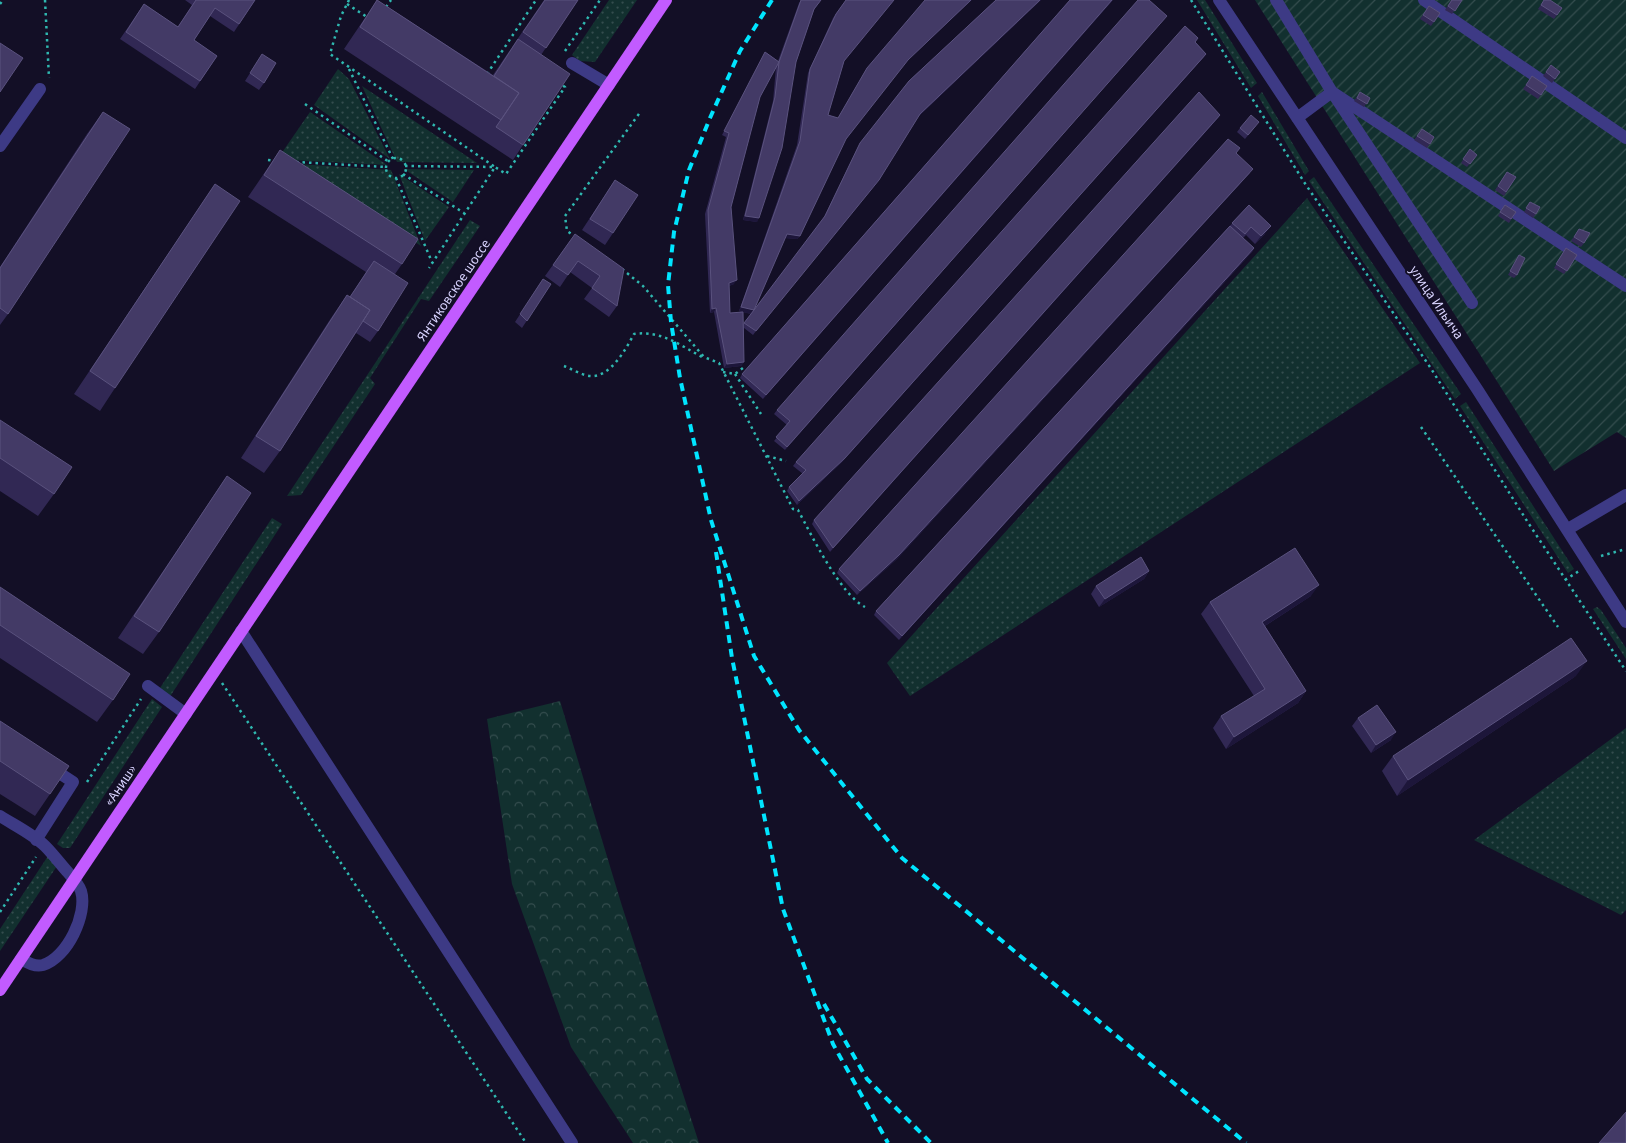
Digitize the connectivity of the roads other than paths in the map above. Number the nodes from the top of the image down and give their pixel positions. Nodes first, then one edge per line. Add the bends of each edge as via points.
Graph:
1 (666, 0) edge
2 (1219, 0) edge
3 (1276, 0) edge
4 (1424, 0) edge
5 (567, 58) road end
6 (609, 86) junction
7 (45, 88) road end
8 (1332, 92) junction
9 (1297, 118) junction
10 (1626, 138) edge
11 (0, 146) edge
12 (1626, 286) edge
13 (1472, 303) dead end
14 (1626, 495) edge
15 (1568, 529) junction
16 (265, 596) joint
17 (1626, 622) edge
18 (241, 631) junction
19 (148, 686) road end
20 (186, 714) junction
21 (40, 761) edge
22 (0, 816) edge
23 (40, 842) junction
24 (74, 880) junction
25 (21, 959) junction
26 (0, 990) edge
27 (572, 1143) edge

1 - 6 main road, Янтиковское шоссе
2 - 9 street, улица Ильича
3 - 8 street
4 - 10 street
5 - 6 street
6 - 16 main road, Янтиковское шоссе
7 - 11 street
8 - 9 street
8 - 12 street
8 - 13 street
9 - 15 street, улица Ильича
14 - 15 street
15 - 17 street, улица Ильича
16 - 18 main road, «Аниш»
18 - 20 main road, «Аниш»
18 - 27 street
19 - 20 street
20 - 24 main road, «Аниш»
21 - 23 street via 73,782
22 - 23 street
23 - 24 street
24 - 25 main road, «Аниш»
24 - 25 street via 83,902 76,930 51,961 41,965
25 - 26 main road, «Аниш»

